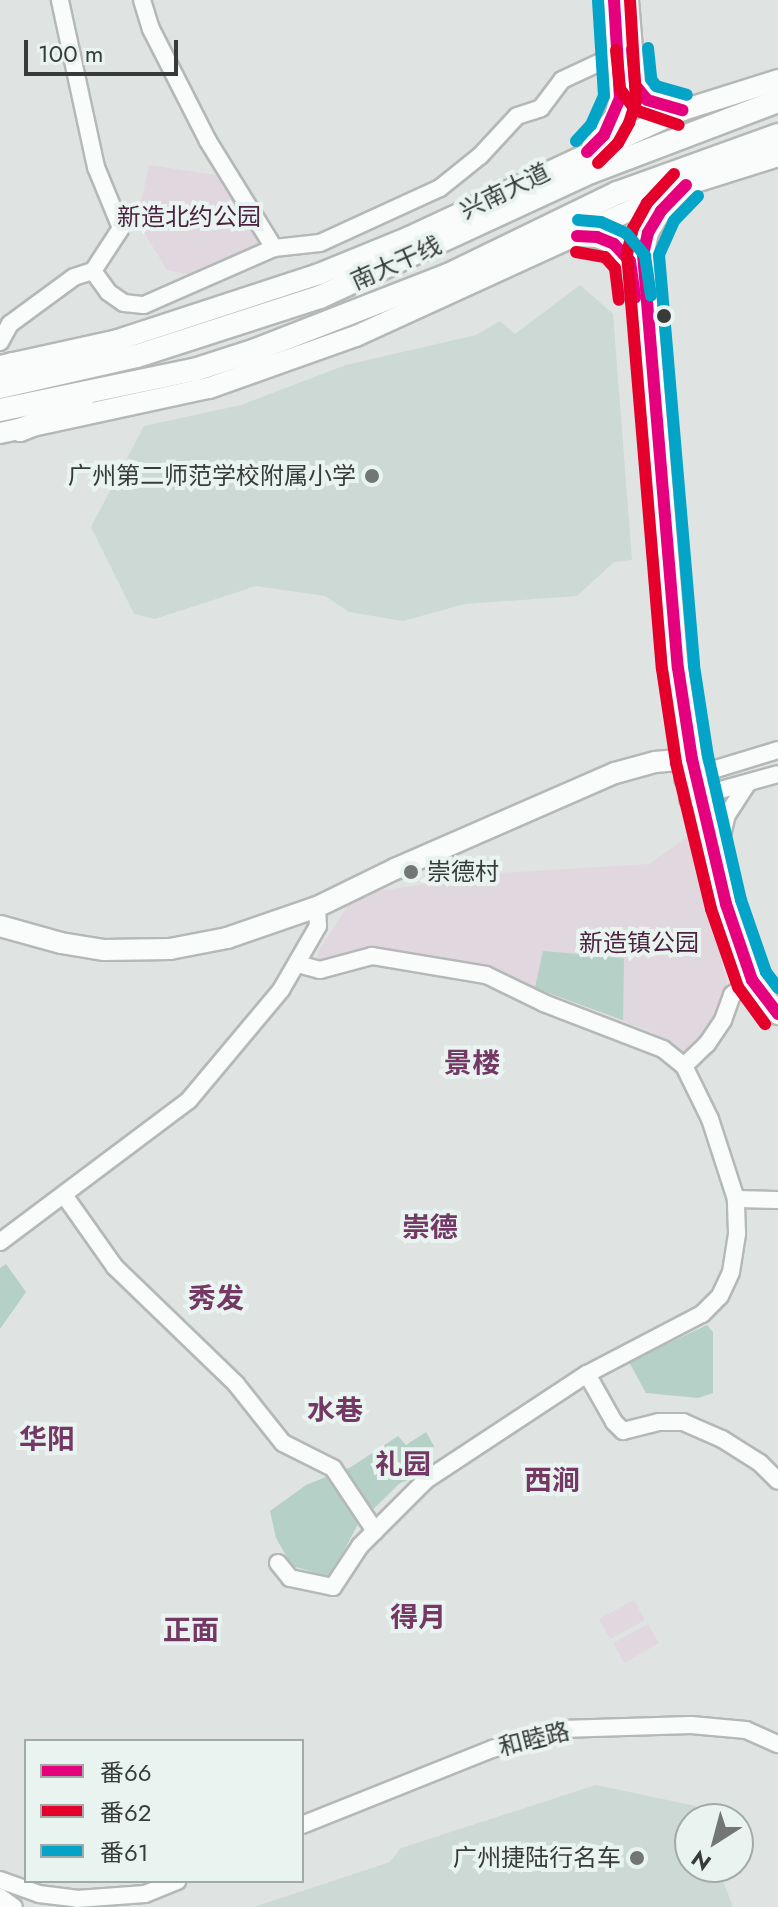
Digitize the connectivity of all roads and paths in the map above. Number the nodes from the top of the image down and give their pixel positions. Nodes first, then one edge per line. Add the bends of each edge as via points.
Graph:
1 (60, 0) edge
2 (142, 0) edge
3 (614, 0) edge
4 (628, 0) edge
5 (624, 50) junction
6 (778, 80) edge
7 (778, 101) edge
8 (683, 110) junction
9 (778, 135) edge
10 (587, 152) junction
11 (778, 156) edge
12 (686, 185) junction
13 (577, 236) junction
14 (274, 248) junction
15 (93, 271) junction
16 (0, 342) edge
17 (137, 356) junction
18 (7, 365) edge
19 (133, 384) junction
20 (0, 387) edge
21 (0, 410) edge
22 (10, 431) edge
23 (778, 750) edge
24 (688, 768) junction
25 (778, 774) edge
26 (748, 783) junction
27 (694, 798) junction
28 (716, 866) junction
29 (317, 907) junction
30 (0, 926) edge
31 (297, 964) junction
32 (748, 982) junction
33 (778, 1014) edge
34 (778, 1033) edge
35 (684, 1066) junction
36 (64, 1195) junction
37 (736, 1199) junction
38 (778, 1200) edge
39 (0, 1242) edge
40 (587, 1374) junction
41 (778, 1481) edge
42 (375, 1531) junction
43 (278, 1563) dead end
44 (778, 1744) edge
45 (304, 1824) edge
46 (0, 1880) edge
47 (172, 1883) edge
48 (0, 1897) edge
49 (14, 1907) edge

1 - 15 street via 96,167 121,228
2 - 14 street via 151,29 208,141
3 - 5 main road
4 - 5 main road
5 - 8 main road via 635,85 647,100
5 - 10 main road via 615,116
5 - 14 street via 562,80 541,108 517,116 440,188 320,243
6 - 8 main road, 兴南大道
7 - 17 highway, 南大干线 via 591,172 320,297
8 - 10 main road, 兴南大道
9 - 19 highway, 南大干线 via 617,193 448,275 267,346
10 - 18 main road, 兴南大道 via 319,274 132,336
11 - 12 main road
12 - 13 main road
12 - 24 main road via 654,222 643,254
13 - 22 main road via 356,336 209,388
13 - 24 main road via 614,244 630,261 663,648
14 - 15 street via 144,305 124,303
15 - 16 street via 74,277 10,324
17 - 18 highway
17 - 20 highway, 南大干线
19 - 21 highway, 南大干线
19 - 22 highway
23 - 24 street
24 - 27 main road
24 - 29 main road via 655,762 588,784
25 - 26 street
26 - 27 street
26 - 28 street via 720,831
27 - 28 main road
27 - 32 main road via 718,922
28 - 32 main road
29 - 30 main road via 227,938 149,950 79,946
29 - 31 street via 318,926
31 - 35 street via 320,970 372,956 486,975 663,1049
31 - 36 street via 189,1100
32 - 33 main road
32 - 34 main road
32 - 35 street via 732,995 707,1044
35 - 37 street via 710,1119
36 - 39 street
36 - 42 street via 115,1267 236,1384 283,1443 333,1468
37 - 38 street
37 - 40 street via 731,1272 720,1296 702,1314
40 - 41 street via 623,1431 683,1422 722,1439
40 - 42 street via 426,1480
42 - 43 street via 333,1587 290,1578
44 - 45 street, 和睦路 via 746,1730 691,1725 561,1729 492,1749
46 - 47 street via 39,1894 77,1899 145,1894
48 - 49 street

